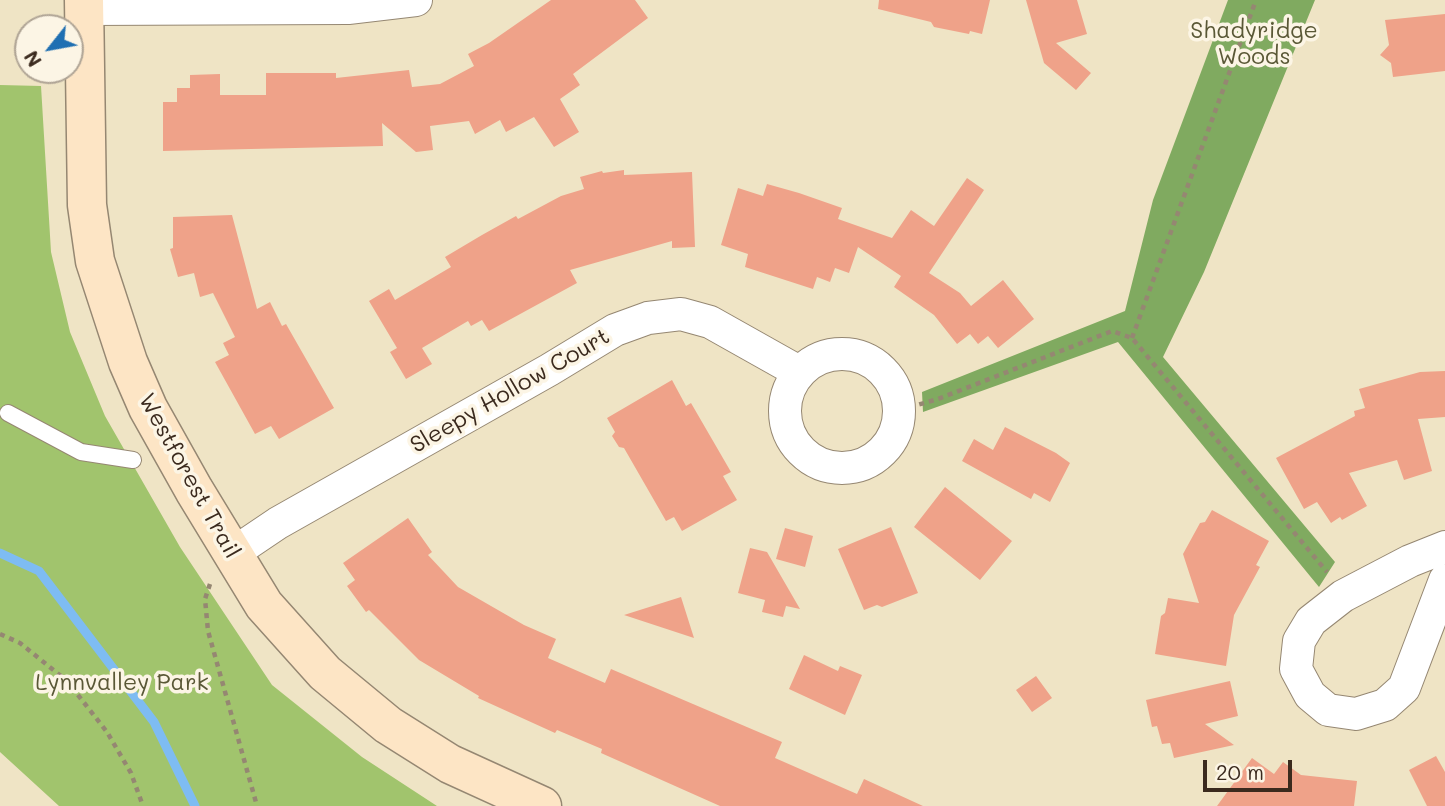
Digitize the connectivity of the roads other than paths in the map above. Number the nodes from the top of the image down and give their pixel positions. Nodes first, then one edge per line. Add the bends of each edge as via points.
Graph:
1 (416, 0) edge
2 (84, 4) edge
3 (799, 372) junction
4 (8, 413) dead end
5 (133, 460) dead end
6 (1445, 547) edge
7 (232, 554) junction
8 (1445, 580) edge
9 (542, 806) edge

1 - 2 street via 348,8
2 - 7 street, Westforest Trail via 87,205 95,261 110,314 148,408
3 - 3 street via 814,360 853,354 886,373 900,410 889,445 859,466 822,465 806,455 786,424 789,388
3 - 7 street, Sleepy Hollow Court via 710,322 681,314 648,318 615,330 278,523
4 - 5 lane via 81,452
6 - 8 street via 1343,596 1311,621 1299,641 1296,668 1310,695 1328,710 1356,714 1385,705 1404,688
7 - 9 street, Westforest Trail via 264,605 325,673 388,725 450,764

